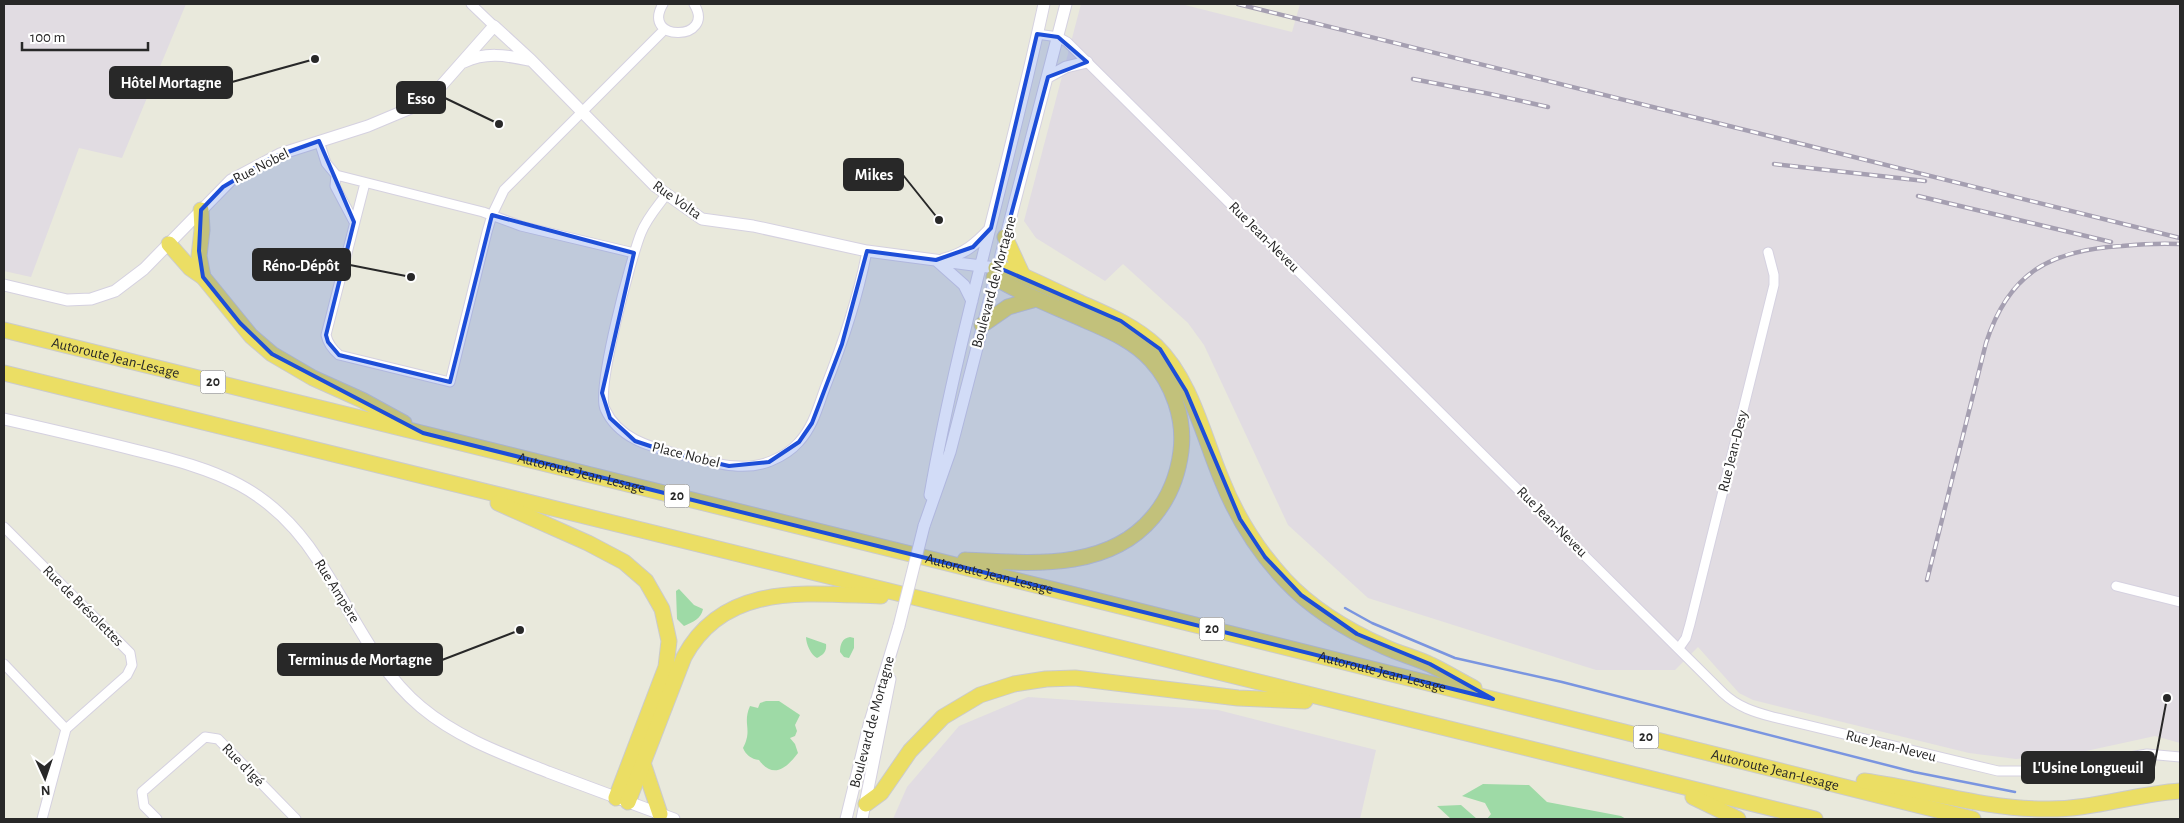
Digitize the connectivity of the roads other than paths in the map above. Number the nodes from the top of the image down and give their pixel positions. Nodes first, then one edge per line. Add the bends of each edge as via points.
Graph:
1 (472, 4) edge
2 (663, 4) edge
3 (694, 4) edge
4 (1044, 4) edge
5 (1066, 4) edge
6 (494, 26) junction
7 (665, 29) junction
8 (1037, 34) junction
9 (1058, 37) junction
10 (531, 60) junction
11 (462, 62) junction
12 (1087, 62) junction
13 (1048, 77) junction
14 (583, 113) junction
15 (319, 141) junction
16 (336, 175) junction
17 (365, 182) junction
18 (666, 195) junction
19 (201, 210) junction
20 (492, 215) junction
21 (354, 222) junction
22 (991, 228) junction
23 (1006, 237) junction
24 (168, 244) junction
25 (866, 251) junction
26 (1768, 252) dead end
27 (634, 253) junction
28 (936, 260) junction
29 (990, 271) junction
30 (1023, 276) junction
31 (203, 278) junction
32 (4, 285) edge
33 (1036, 299) junction
34 (972, 301) junction
35 (982, 325) junction
36 (4, 330) edge
37 (4, 373) edge
38 (4, 419) edge
39 (423, 433) junction
40 (458, 485) junction
41 (4, 526) edge
42 (924, 526) junction
43 (932, 559) junction
44 (2116, 586) dead end
45 (911, 597) junction
46 (2180, 602) edge
47 (899, 626) junction
48 (1679, 648) junction
49 (4, 664) edge
50 (1493, 699) junction
51 (1339, 703) junction
52 (66, 729) junction
53 (2180, 757) edge
54 (643, 763) junction
55 (1798, 775) junction
56 (1667, 784) junction
57 (2180, 791) edge
58 (622, 800) junction
59 (866, 804) junction
60 (667, 817) edge
61 (42, 819) edge
62 (157, 819) edge
63 (296, 819) edge
64 (846, 819) edge
65 (862, 819) edge
66 (1738, 819) edge
67 (1815, 819) edge
68 (1973, 819) edge

1 - 6 street, Rue Volta
2 - 7 street via 659,18
3 - 7 street via 698,14 690,31 677,34
4 - 8 street, Boulevard de Mortagne
5 - 9 street, Boulevard de Mortagne
6 - 10 street, Rue Volta
6 - 11 street, Rue Nobel
7 - 14 street
8 - 9 street
8 - 22 street, Boulevard de Mortagne
9 - 12 street, Rue Jean-Neveu
9 - 13 street, Boulevard de Mortagne
10 - 11 street via 490,55
10 - 14 street, Rue Volta
11 - 15 street, Rue Nobel via 442,86 410,108 368,126
12 - 13 street
12 - 48 street, Rue Jean-Neveu
13 - 23 street, Boulevard de Mortagne
14 - 18 street, Rue Volta
14 - 20 street via 506,188
15 - 16 street via 326,163
15 - 19 street, Rue Nobel via 280,154 231,180
16 - 17 street
16 - 21 street via 336,186
17 - 20 street
17 - 21 street
18 - 25 street, Rue Volta via 702,219 753,226
18 - 27 street, Place Nobel via 649,217
19 - 24 street, Rue Nobel
19 - 31 highway via 199,250
20 - 21 street via 450,382 339,355 332,350 326,335
20 - 27 street via 521,226
22 - 28 street via 972,247 952,257
22 - 29 street, Boulevard de Mortagne
23 - 29 street, Boulevard de Mortagne
23 - 30 highway
24 - 31 highway
24 - 32 street, Rue Nobel via 130,281 98,298 67,300
25 - 27 street, Place Nobel via 842,344 812,423 799,442 785,454 750,466 708,462 635,441 621,431 604,407 602,393
25 - 28 street, Rue Volta
26 - 48 street, Rue Jean-Desy via 1774,285 1690,624
28 - 29 street, Rue Volta
28 - 34 street via 964,285
29 - 30 highway via 1009,270
29 - 33 highway
29 - 34 street, Boulevard de Mortagne
29 - 35 street, Boulevard de Mortagne
30 - 50 highway via 1121,321 1164,355 1186,391 1240,519 1265,558 1293,588 1357,634 1430,664
31 - 39 highway via 240,323 272,354 312,378
33 - 35 highway via 1008,307
33 - 43 highway via 1119,336 1153,361 1171,390 1180,419 1182,447 1174,481 1163,504 1144,526 1119,544 1096,554 1033,563
34 - 42 street, Boulevard de Mortagne via 953,378
35 - 42 street, Boulevard de Mortagne via 950,452
36 - 39 highway, Autoroute Jean-Lesage / 20
37 - 40 highway
38 - 58 street, Rue Ampère via 179,461 221,475 251,491 278,511 305,540 379,659 419,706 445,725 484,746
39 - 43 highway, Autoroute Jean-Lesage / 20
40 - 45 highway
40 - 58 highway via 614,556 639,573 656,597 667,628 667,661
41 - 52 street, Rue de Brésolettes via 130,653 132,665 127,675
42 - 47 street, Boulevard de Mortagne, bridge
43 - 50 highway, Autoroute Jean-Lesage / 20
44 - 46 street
45 - 51 highway
45 - 54 highway via 798,594 754,601 723,613 699,634 684,657
47 - 59 street, Boulevard de Mortagne
47 - 64 street, Boulevard de Mortagne
48 - 53 street, Rue Jean-Neveu via 1723,693 1746,709 1985,769 2034,772 2142,754
49 - 52 street
50 - 55 highway, Autoroute Jean-Lesage / 20
51 - 56 highway
51 - 59 highway via 1238,698 1076,678 1019,683 980,695 943,717 910,751 881,793
52 - 61 street
54 - 58 highway
54 - 60 highway
55 - 57 highway via 1867,782 2044,809 2092,806
55 - 68 highway, Autoroute Jean-Lesage / 20
56 - 66 highway
56 - 67 highway
58 - 60 street, Rue Ampère
59 - 65 street, Boulevard de Mortagne
62 - 63 street, Rue d'Igé via 144,806 142,792 206,737 218,740

